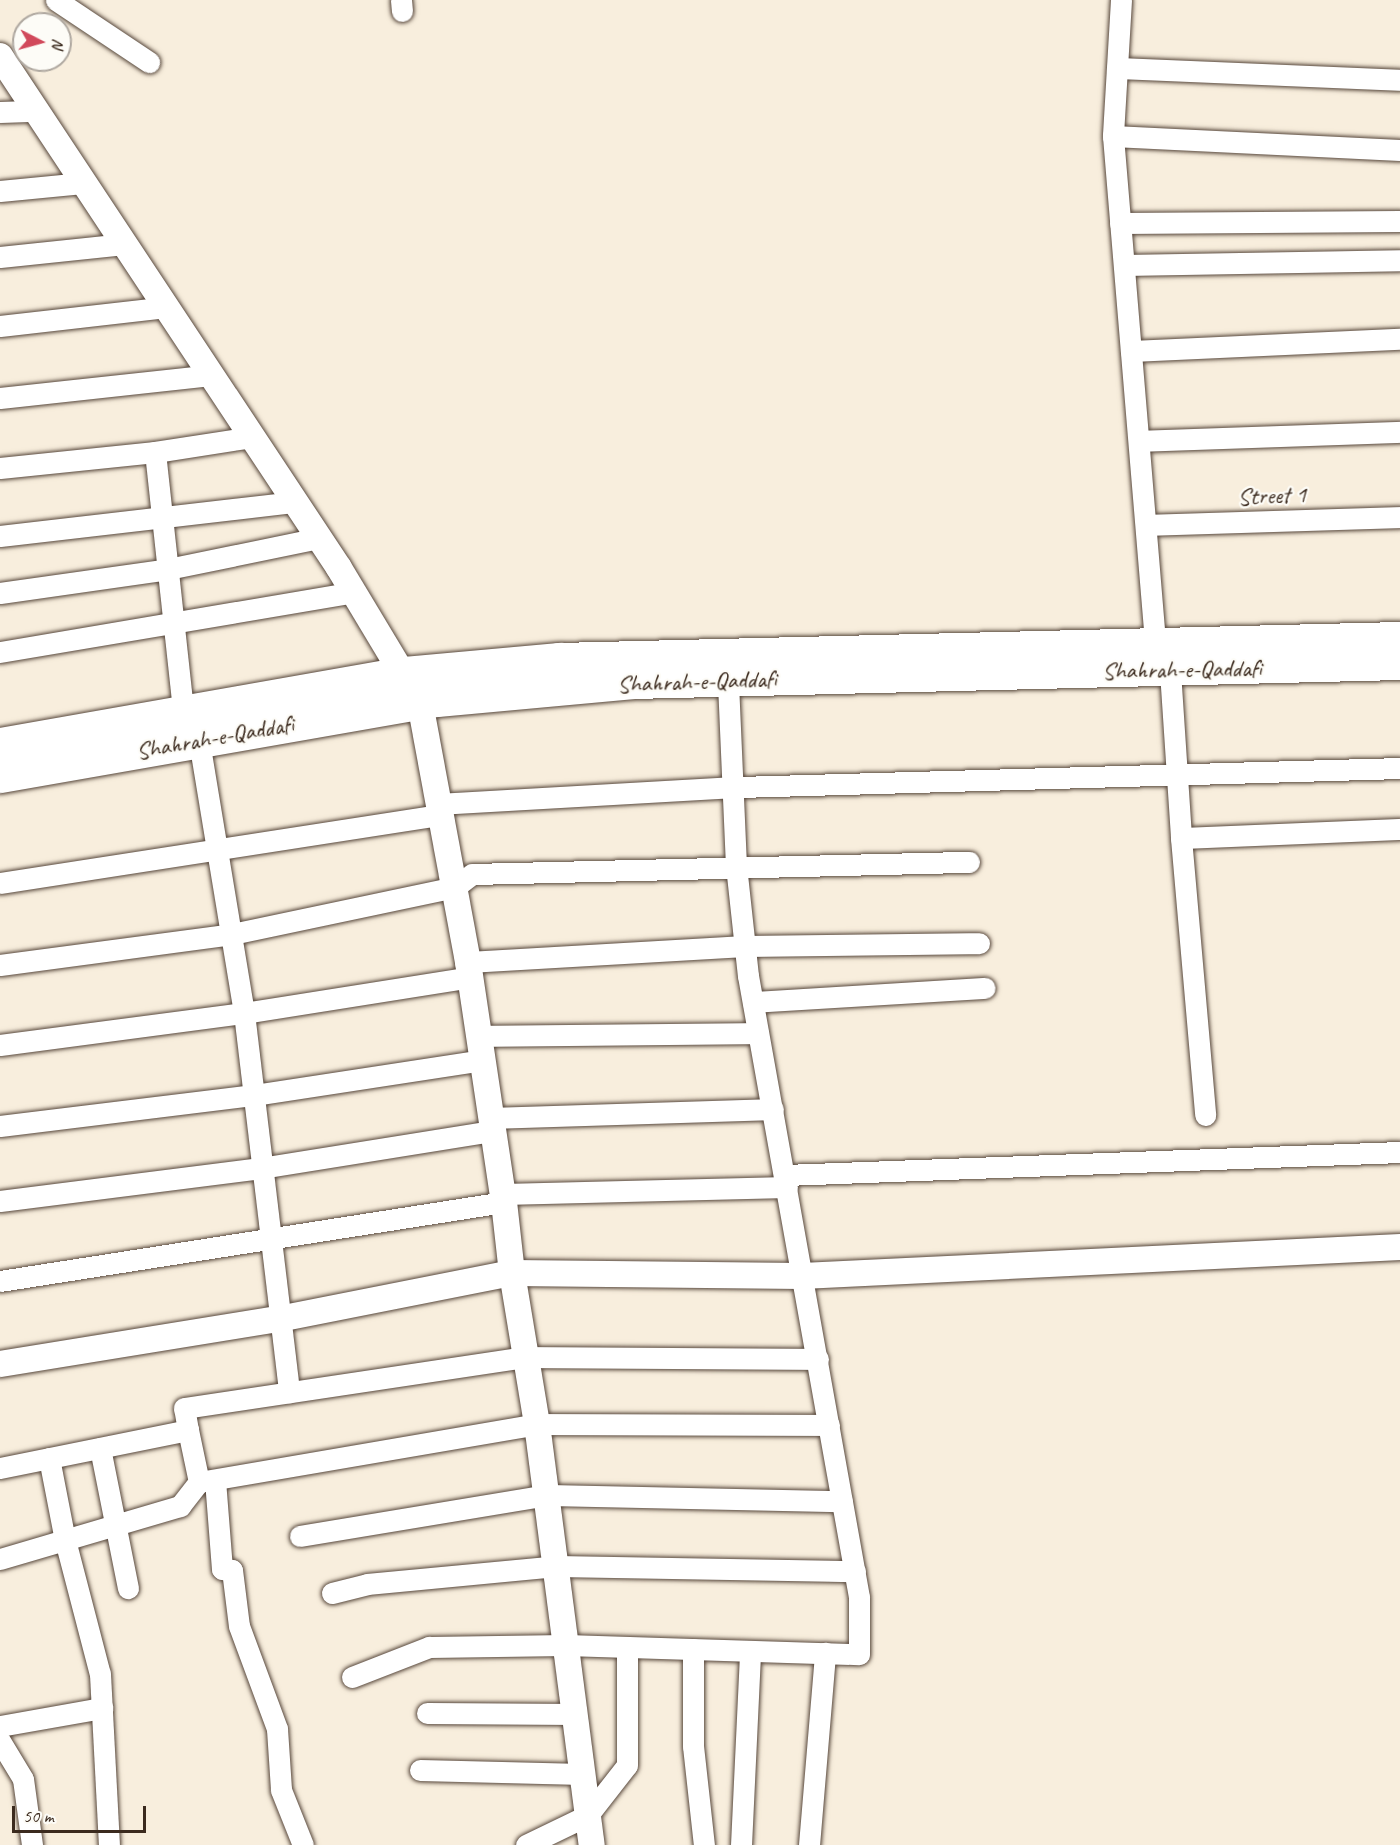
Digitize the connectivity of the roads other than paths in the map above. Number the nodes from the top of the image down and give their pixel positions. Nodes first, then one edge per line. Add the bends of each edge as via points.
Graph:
1 (56, 0) edge
2 (1121, 0) edge
3 (0, 56) edge
4 (149, 62) dead end
5 (1117, 68) junction
6 (1400, 80) edge
7 (36, 111) junction
8 (0, 112) edge
9 (1113, 136) junction
10 (1400, 150) edge
11 (83, 183) junction
12 (0, 191) edge
13 (1400, 221) edge
14 (1120, 223) junction
15 (124, 244) junction
16 (0, 257) edge
17 (1400, 260) edge
18 (1124, 265) junction
19 (166, 307) junction
20 (0, 326) edge
21 (1400, 339) edge
22 (1131, 351) junction
23 (211, 375) junction
24 (0, 398) edge
25 (1400, 432) edge
26 (252, 437) junction
27 (1139, 441) junction
28 (155, 452) junction
29 (0, 468) edge
30 (295, 502) junction
31 (1400, 517) edge
32 (162, 518) junction
33 (1146, 525) junction
34 (0, 536) edge
35 (319, 538) junction
36 (168, 569) junction
37 (354, 592) junction
38 (0, 593) edge
39 (174, 623) junction
40 (1400, 638) edge
41 (0, 652) edge
42 (1161, 662) junction
43 (1400, 663) edge
44 (404, 673) junction
45 (728, 680) junction
46 (420, 703) junction
47 (183, 711) junction
48 (199, 741) junction
49 (0, 744) edge
50 (1400, 768) edge
51 (1177, 774) junction
52 (0, 776) edge
53 (731, 787) junction
54 (440, 810) junction
55 (1400, 829) edge
56 (1181, 838) junction
57 (219, 851) junction
58 (969, 862) dead end
59 (736, 866) junction
60 (0, 883) edge
61 (455, 887) junction
62 (232, 934) junction
63 (979, 943) dead end
64 (745, 946) junction
65 (0, 965) edge
66 (470, 970) junction
67 (985, 988) dead end
68 (753, 1002) junction
69 (244, 1013) junction
70 (758, 1033) junction
71 (0, 1045) edge
72 (481, 1048) junction
73 (254, 1095) junction
74 (772, 1109) junction
75 (1205, 1115) dead end
76 (492, 1124) junction
77 (0, 1126) edge
78 (1400, 1152) edge
79 (261, 1168) junction
80 (786, 1181) junction
81 (503, 1198) junction
82 (0, 1201) edge
83 (272, 1238) junction
84 (1400, 1247) edge
85 (512, 1273) junction
86 (802, 1276) junction
87 (0, 1281) edge
88 (279, 1319) junction
89 (527, 1357) junction
90 (818, 1359) junction
91 (0, 1364) edge
92 (289, 1392) junction
93 (537, 1424) junction
94 (829, 1425) junction
95 (188, 1430) junction
96 (100, 1448) junction
97 (48, 1458) junction
98 (0, 1468) edge
99 (207, 1481) junction
100 (547, 1495) junction
101 (842, 1501) junction
102 (115, 1523) junction
103 (300, 1536) dead end
104 (65, 1540) junction
105 (0, 1558) edge
106 (556, 1566) junction
107 (855, 1571) junction
108 (128, 1588) dead end
109 (332, 1593) dead end
110 (566, 1645) junction
111 (627, 1647) junction
112 (693, 1649) junction
113 (750, 1651) junction
114 (825, 1653) junction
115 (352, 1677) dead end
116 (102, 1708) junction
117 (427, 1713) dead end
118 (576, 1714) junction
119 (0, 1726) edge
120 (0, 1741) edge
121 (420, 1770) dead end
122 (583, 1774) junction
123 (588, 1815) junction
124 (32, 1845) edge
125 (109, 1845) edge
126 (303, 1845) edge
127 (526, 1845) edge
128 (592, 1845) edge
129 (704, 1845) edge
130 (741, 1845) edge
131 (809, 1845) edge

1 - 4 street
2 - 5 street
3 - 7 street
5 - 6 street
5 - 9 street
7 - 8 street
7 - 11 street
9 - 10 street
9 - 14 street
11 - 12 street
11 - 15 street
13 - 14 street
14 - 18 street
15 - 16 street
15 - 19 street
17 - 18 street
18 - 22 street
19 - 20 street
19 - 23 street
21 - 22 street
22 - 27 street
23 - 24 street
23 - 26 street
25 - 27 street
26 - 28 street
26 - 30 street
27 - 33 street
28 - 29 street
28 - 32 street
30 - 32 street
30 - 35 street
31 - 33 street, Street 1
32 - 34 street
32 - 36 street
33 - 42 street
35 - 36 street
35 - 37 street
36 - 38 street
36 - 39 street
37 - 39 street
37 - 44 street
39 - 41 street
39 - 47 street
40 - 42 main road, Shahrah-e-Qaddafi
42 - 43 main road, Shahrah-e-Qaddafi
42 - 44 main road, Shahrah-e-Qaddafi via 559,659
42 - 45 main road, Shahrah-e-Qaddafi
42 - 51 street
44 - 46 street
44 - 47 main road, Shahrah-e-Qaddafi
45 - 46 main road, Shahrah-e-Qaddafi via 633,682
45 - 53 street
46 - 48 main road, Shahrah-e-Qaddafi
46 - 54 street
47 - 49 main road, Shahrah-e-Qaddafi
48 - 52 main road, Shahrah-e-Qaddafi
48 - 57 street
50 - 51 street
51 - 53 street
51 - 56 street
53 - 54 street
53 - 59 street
54 - 57 street
54 - 61 street
55 - 56 street
56 - 75 street
57 - 60 street
57 - 62 street
58 - 59 street
59 - 61 street via 472,874
59 - 64 street
61 - 62 street
61 - 66 street
62 - 65 street
62 - 69 street
63 - 64 street
64 - 66 street
64 - 68 street
66 - 69 street
66 - 72 street
67 - 68 street
68 - 70 street
69 - 71 street
69 - 73 street
70 - 72 street
70 - 74 street
72 - 73 street
72 - 76 street
73 - 77 street
73 - 79 street
74 - 76 street
74 - 80 street
76 - 79 street
76 - 81 street
78 - 80 street
79 - 82 street
79 - 83 street
80 - 81 street
80 - 86 street
81 - 83 street
81 - 85 street
83 - 87 street
83 - 88 street
84 - 86 street
85 - 86 street
85 - 88 street
85 - 89 street
86 - 90 street
88 - 91 street
88 - 92 street
89 - 90 street
89 - 92 street
89 - 93 street
90 - 94 street
92 - 95 street via 184,1408
93 - 94 street
93 - 99 street
93 - 100 street
94 - 101 street
95 - 96 street
95 - 99 street
96 - 97 street
96 - 102 street
97 - 98 street
97 - 104 street
99 - 102 street via 180,1506
99 - 126 street via 222,1569 232,1570 239,1626 278,1729 281,1790
100 - 101 street
100 - 103 street
100 - 106 street
101 - 107 street
102 - 104 street
102 - 108 street
104 - 105 street
104 - 116 street via 100,1674
106 - 107 street
106 - 109 street via 367,1584
106 - 110 street
107 - 114 street via 859,1654
110 - 111 street
110 - 115 street via 429,1647
110 - 118 street
111 - 112 street
111 - 123 street via 627,1765
112 - 113 street
112 - 129 street via 693,1746
113 - 114 street
113 - 130 street
114 - 131 street
116 - 119 street
116 - 125 street
117 - 118 street
118 - 122 street
120 - 124 street via 23,1779
121 - 122 street
122 - 123 street
123 - 127 street
123 - 128 street

